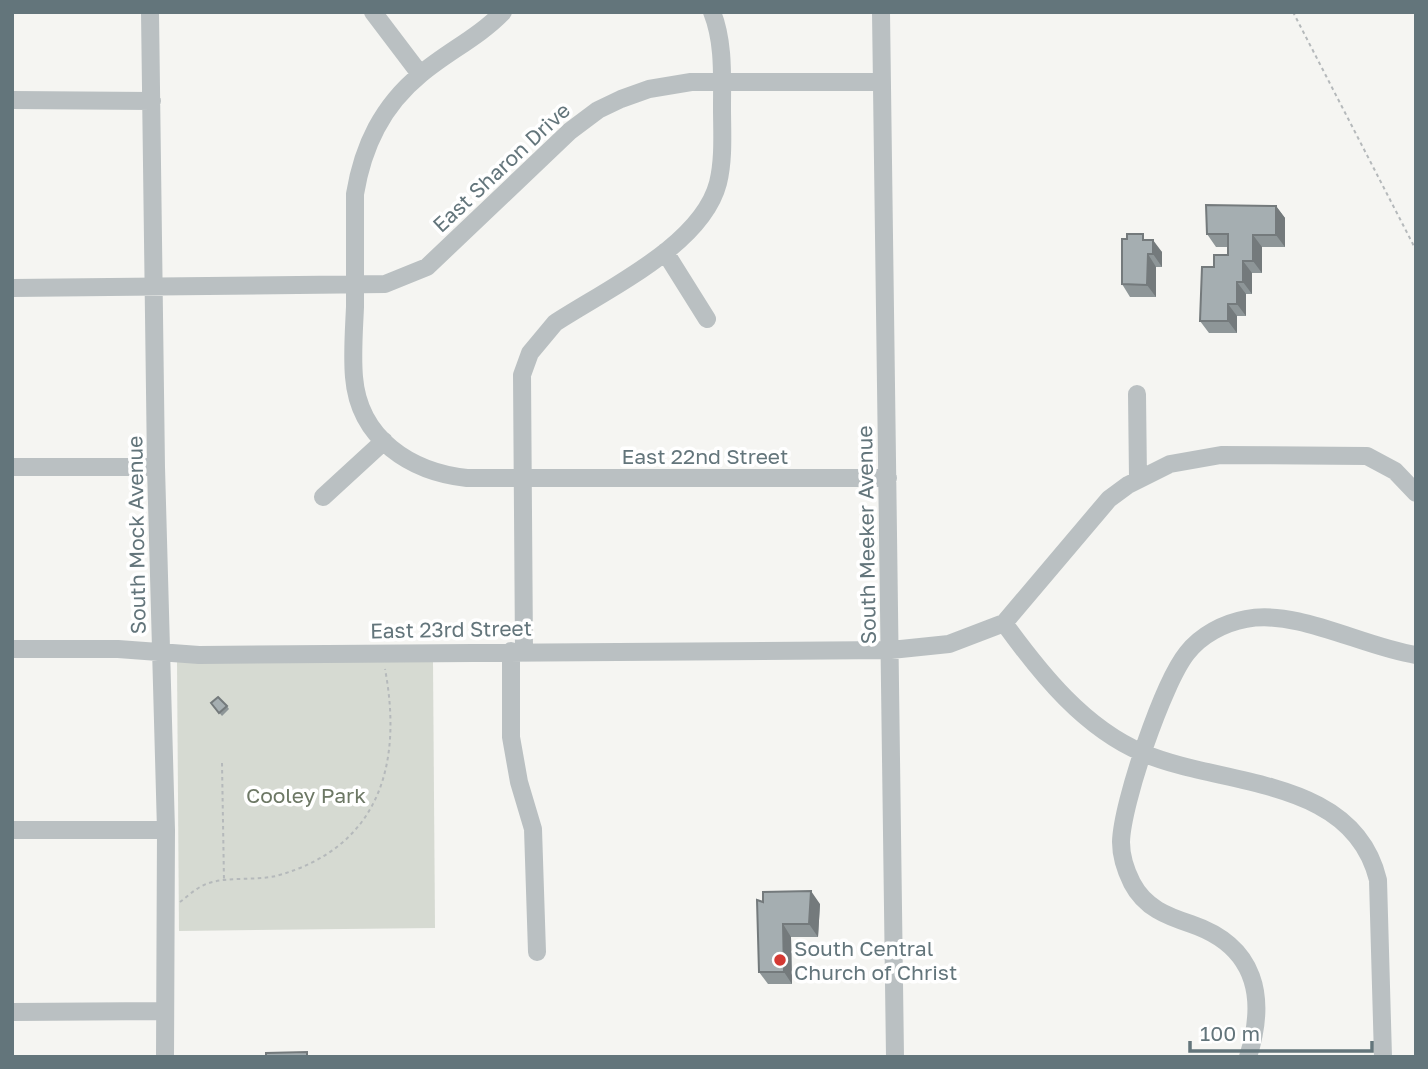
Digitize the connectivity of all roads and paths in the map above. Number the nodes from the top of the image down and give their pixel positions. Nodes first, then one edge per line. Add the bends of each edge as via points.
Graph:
1 (150, 12) edge
2 (373, 12) edge
3 (503, 12) edge
4 (712, 12) edge
5 (881, 12) edge
6 (1293, 12) edge
7 (420, 74) junction
8 (722, 81) junction
9 (882, 82) junction
10 (12, 100) edge
11 (152, 101) junction
12 (1416, 250) edge
13 (666, 252) junction
14 (355, 285) junction
15 (12, 288) edge
16 (154, 289) junction
17 (707, 319) dead end
18 (1137, 394) dead end
19 (384, 441) junction
20 (12, 467) edge
21 (156, 467) junction
22 (888, 478) junction
23 (1138, 479) junction
24 (522, 480) junction
25 (1416, 493) edge
26 (323, 497) dead end
27 (1004, 624) junction
28 (12, 649) edge
29 (891, 650) junction
30 (162, 651) junction
31 (517, 651) junction
32 (1416, 655) edge
33 (385, 668) dead end
34 (1143, 753) junction
35 (222, 763) dead end
36 (12, 830) edge
37 (166, 830) junction
38 (224, 882) junction
39 (165, 914) junction
40 (537, 952) dead end
41 (164, 1011) junction
42 (12, 1012) edge
43 (165, 1057) edge
44 (895, 1057) edge
45 (1248, 1057) edge
46 (1383, 1057) edge

1 - 11 street, South Mock Avenue
2 - 7 street
3 - 7 street, East 22nd Street
4 - 8 street
5 - 9 street, South Meeker Avenue
6 - 12 path
7 - 14 street, East 22nd Street via 385,112 360,165 355,194
8 - 9 street, East Sharon Drive
8 - 13 street via 718,184 698,224
8 - 14 street, East Sharon Drive via 665,85 598,110 427,267 385,284
9 - 22 street, South Meeker Avenue
10 - 11 street
11 - 16 street, South Mock Avenue
13 - 17 street
13 - 24 street via 555,323 530,353 522,383
14 - 16 street, East Sharon Drive
14 - 19 street, East 22nd Street via 356,389 363,411
15 - 16 street, East Sharon Drive
16 - 21 street, South Mock Avenue
18 - 23 street
19 - 24 street, East 22nd Street via 411,464 445,476
19 - 26 street
20 - 21 street
21 - 30 street, South Mock Avenue
22 - 24 street, East 22nd Street
22 - 29 street, South Meeker Avenue
23 - 25 street via 1170,464 1201,457 1346,455 1377,460 1405,479
23 - 27 street via 1097,512
24 - 31 street
27 - 29 street, East 23rd Street via 948,644
27 - 34 street via 1063,696
28 - 30 street, East 23rd Street
29 - 31 street, East 23rd Street
29 - 44 street, South Meeker Avenue
30 - 31 street, East 23rd Street via 199,655
30 - 37 street, South Mock Avenue
31 - 40 street via 511,737 533,829
32 - 34 street via 1280,618 1226,624 1198,641 1181,663
33 - 38 path via 392,707 391,752 381,788 357,826 327,854 294,870
34 - 45 street via 1123,828 1127,873 1155,909 1220,939 1243,963 1259,1009
34 - 46 street via 1317,803 1359,838 1376,872 1379,893
35 - 38 path
36 - 37 street
37 - 39 street, South Mock Avenue
38 - 39 path via 200,888
39 - 41 street, South Mock Avenue
41 - 42 street
41 - 43 street, South Mock Avenue

